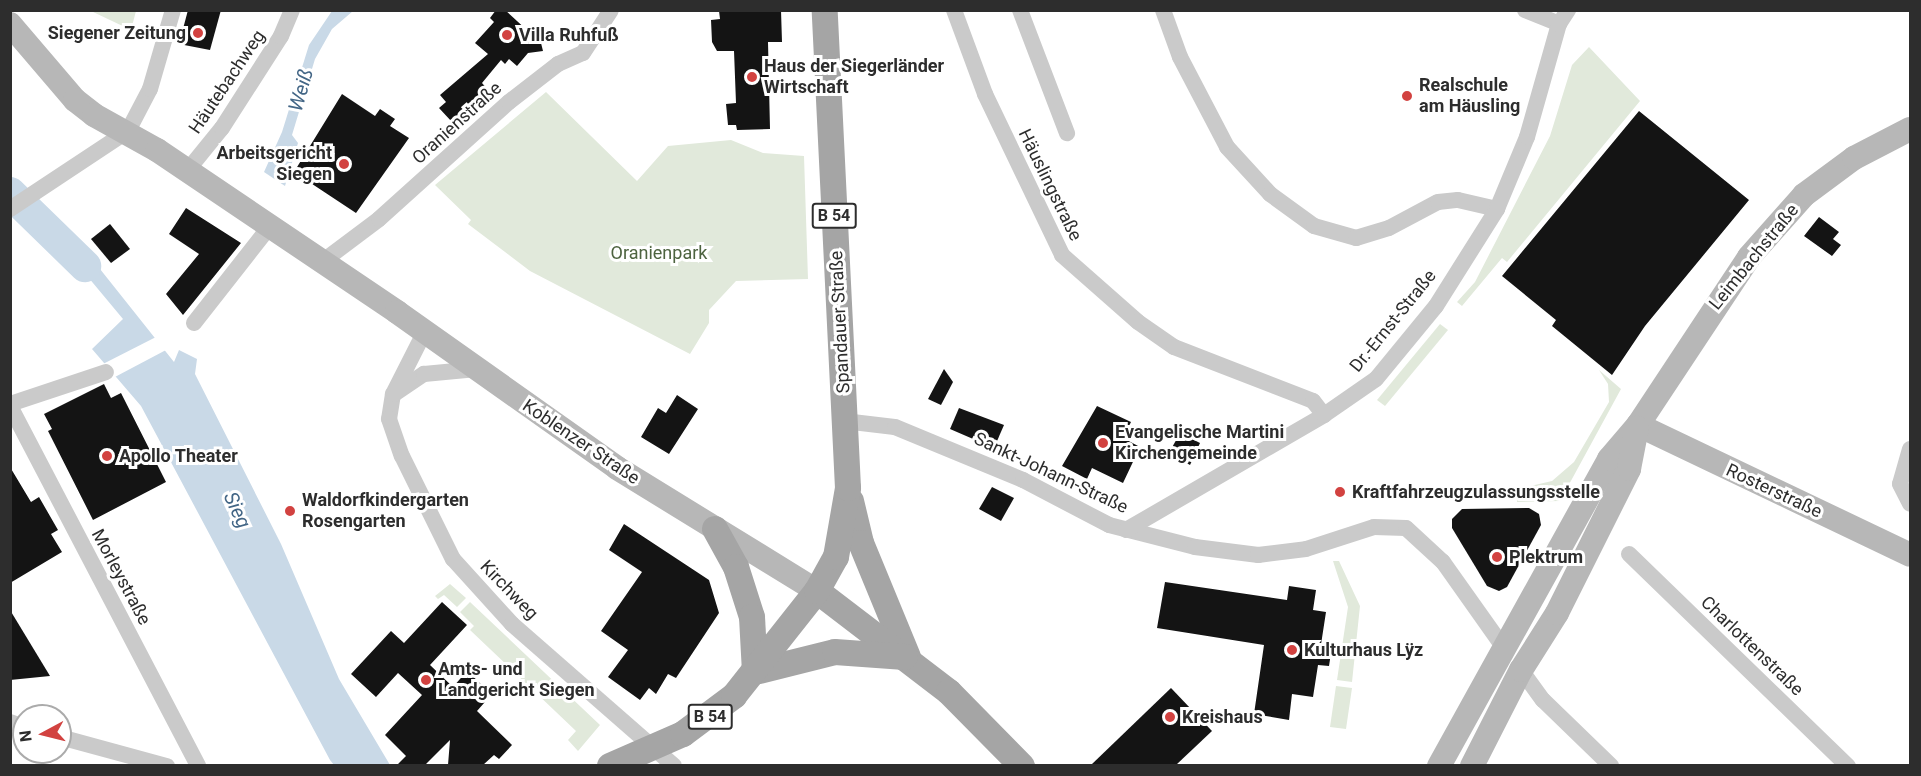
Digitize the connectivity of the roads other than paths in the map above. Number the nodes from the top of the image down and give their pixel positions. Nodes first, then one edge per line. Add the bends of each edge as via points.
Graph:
1 (173, 10) edge
2 (292, 10) edge
3 (611, 10) edge
4 (825, 10) edge
5 (954, 10) edge
6 (1020, 10) edge
7 (1163, 10) edge
8 (1525, 10) edge
9 (1563, 17) edge
10 (10, 24) edge
11 (1911, 129) edge
12 (128, 131) junction
13 (1067, 132) dead end
14 (188, 171) junction
15 (1497, 209) junction
16 (10, 210) edge
17 (270, 226) junction
18 (322, 262) junction
19 (194, 323) dead end
20 (425, 331) junction
21 (477, 369) junction
22 (106, 372) dead end
23 (393, 394) junction
24 (10, 405) edge
25 (1324, 415) junction
26 (844, 421) junction
27 (1638, 425) junction
28 (1911, 449) edge
29 (848, 488) junction
30 (1911, 504) edge
31 (715, 529) junction
32 (1126, 530) junction
33 (1629, 554) dead end
34 (1911, 555) edge
35 (817, 591) junction
36 (1504, 648) junction
37 (908, 658) junction
38 (1521, 670) junction
39 (755, 672) junction
40 (72, 741) edge
41 (654, 748) junction
42 (110, 752) junction
43 (134, 765) edge
44 (167, 765) edge
45 (198, 765) edge
46 (610, 765) edge
47 (674, 765) edge
48 (1022, 765) edge
49 (1439, 765) edge
50 (1472, 765) edge
51 (1611, 765) edge
52 (1848, 765) edge

1 - 12 street via 150,89
2 - 14 street, Häutebachweg via 281,36 222,128
3 - 18 street, Oranienstraße via 584,53 558,64 509,102 379,219
4 - 26 main road, Spandauer Straße / B 54
5 - 25 street, Häuslingstraße via 985,94 1062,255 1138,322 1174,347 1313,401
6 - 13 street
7 - 15 street via 1180,57 1227,147 1270,194 1314,226 1356,238 1389,228 1438,202 1458,200
8 - 9 street, Dr.-Ernst-Straße
9 - 15 street, Dr.-Ernst-Straße via 1527,137
10 - 12 main road, Koblenzer Straße via 75,100
11 - 27 main road, Leimbachstraße via 1854,158 1788,211 1712,308
12 - 14 main road, Koblenzer Straße
12 - 16 street
14 - 17 main road, Koblenzer Straße
15 - 25 street, Dr.-Ernst-Straße via 1436,306 1376,379
17 - 18 main road, Koblenzer Straße
17 - 19 street
18 - 20 main road, Koblenzer Straße
20 - 21 main road, Koblenzer Straße
20 - 23 street, Kirchweg
21 - 23 street via 424,374
21 - 31 main road, Koblenzer Straße via 617,468
22 - 24 street, Morleystraße
23 - 41 street, Kirchweg via 389,419 402,456 453,559 512,624
24 - 45 street, Morleystraße
25 - 32 street, Dr.-Ernst-Straße
26 - 29 main road, Spandauer Straße / B 54
26 - 32 street, Sankt-Johann-Straße via 895,427 953,449
27 - 34 main road, Rosterstraße
27 - 36 main road, Leimbachstraße via 1609,459
27 - 38 main road, Leimbachstraße via 1629,469 1557,613
28 - 30 street via 1900,484
29 - 35 main road, Spandauer Straße / B 54 via 836,557
29 - 37 main road, B 54 via 861,543
31 - 35 main road, Koblenzer Straße
31 - 39 main road via 736,567 752,617
32 - 36 street, Sankt-Johann-Straße via 1195,547 1258,555 1306,549 1374,527 1407,528 1443,562
33 - 52 street, Charlottenstraße
35 - 37 main road, Koblenzer Straße / B 54
35 - 39 main road, B 54
36 - 38 main road
36 - 49 main road, Leimbachstraße
37 - 39 main road via 835,652
37 - 48 main road, Koblenzer Straße / B 54
38 - 50 main road, Leimbachstraße
38 - 51 street via 1543,700
39 - 41 main road, B 54 via 710,717
40 - 42 street
41 - 46 main road, B 54
41 - 47 street, Kirchweg
42 - 43 street
42 - 44 street

